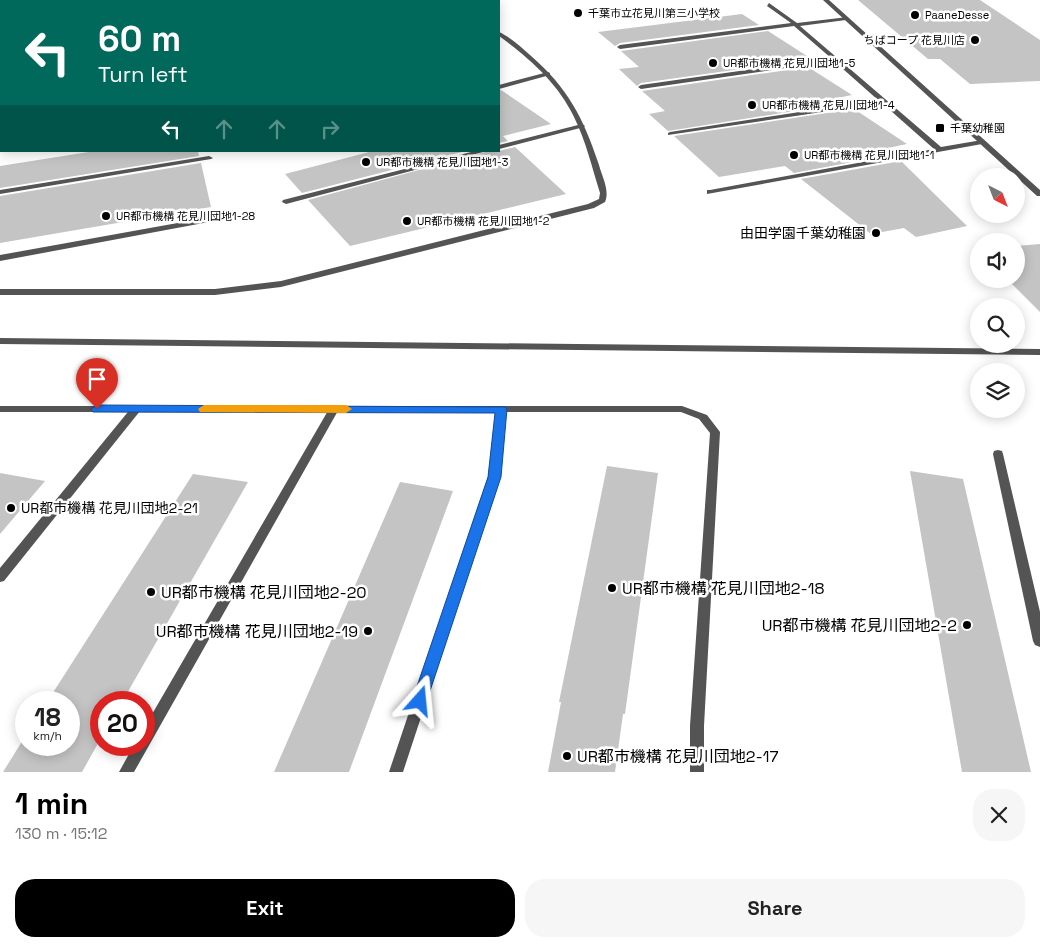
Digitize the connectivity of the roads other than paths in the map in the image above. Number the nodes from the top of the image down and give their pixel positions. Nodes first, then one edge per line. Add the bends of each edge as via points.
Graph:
1 (826, 0) edge
2 (769, 5) dead end
3 (846, 18) junction
4 (795, 25) junction
5 (500, 36) edge
6 (620, 47) dead end
7 (835, 59) junction
8 (548, 74) junction
9 (500, 87) edge
10 (641, 87) dead end
11 (882, 101) junction
12 (582, 126) junction
13 (670, 134) dead end
14 (982, 142) junction
15 (500, 148) edge
16 (940, 150) junction
17 (480, 152) edge
18 (209, 158) dead end
19 (0, 192) edge
20 (710, 192) dead end
21 (1040, 194) edge
22 (286, 202) dead end
23 (222, 217) dead end
24 (0, 258) edge
25 (0, 292) edge
26 (0, 341) edge
27 (1040, 352) edge
28 (0, 409) edge
29 (136, 409) junction
30 (334, 409) junction
31 (501, 409) junction
32 (998, 454) dead end
33 (0, 577) edge
34 (1040, 641) edge
35 (155, 722) edge
36 (135, 756) edge
37 (126, 772) edge
38 (396, 772) edge
39 (697, 772) edge

1 - 3 street
2 - 4 street
3 - 4 street
3 - 14 street
4 - 6 street
4 - 7 street
5 - 8 street via 522,50
7 - 10 street
7 - 11 street
8 - 9 street
8 - 12 street
11 - 13 street
11 - 16 street
12 - 15 street
12 - 25 street via 604,193 602,200 591,206 282,284 215,292
14 - 16 street
14 - 21 street
16 - 20 street
17 - 22 street
18 - 19 street
23 - 24 street
26 - 27 street
28 - 29 street
29 - 30 street
29 - 33 street
30 - 31 street
30 - 35 street
31 - 38 street via 494,477
31 - 39 street via 682,409 703,417 715,432
32 - 34 street
36 - 37 street

